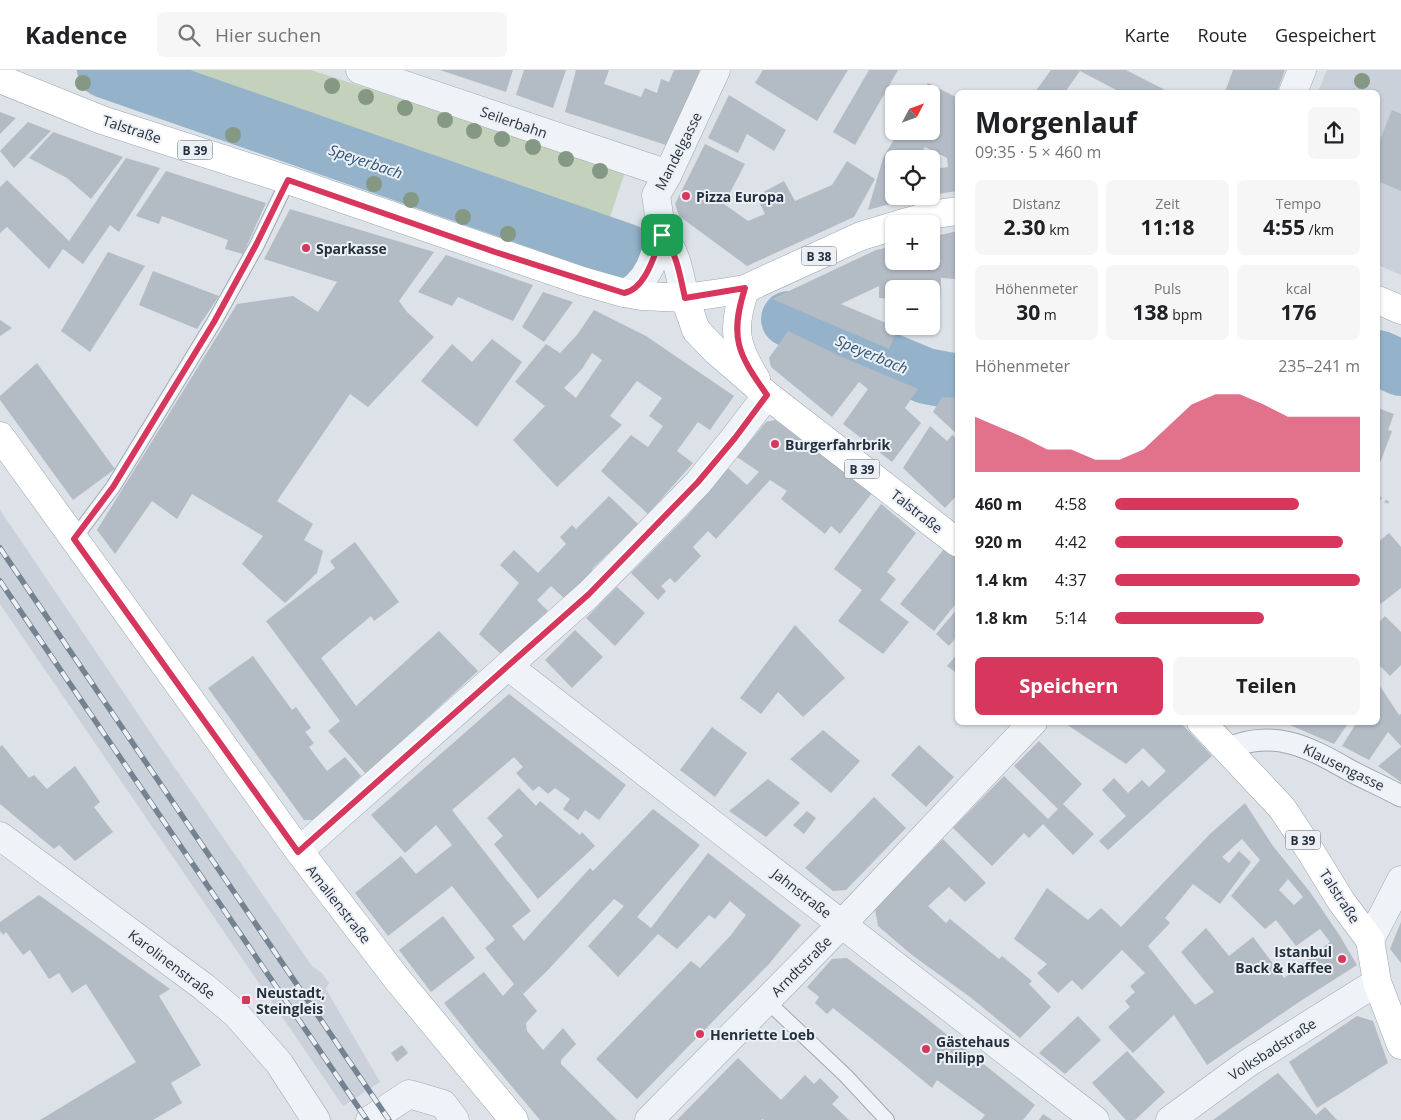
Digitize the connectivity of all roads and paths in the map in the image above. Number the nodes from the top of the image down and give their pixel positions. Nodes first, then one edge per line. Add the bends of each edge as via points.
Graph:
1 (360, 70) edge
2 (716, 70) edge
3 (1302, 70) edge
4 (0, 79) edge
5 (1294, 90) edge
6 (668, 174) junction
7 (288, 180) junction
8 (955, 211) edge
9 (932, 215) edge
10 (885, 229) edge
11 (662, 235) junction
12 (745, 288) junction
13 (626, 293) junction
14 (685, 298) junction
15 (1380, 301) edge
16 (1401, 310) edge
17 (767, 395) junction
18 (0, 436) edge
19 (1380, 498) edge
20 (1389, 503) dead end
21 (74, 539) junction
22 (955, 541) edge
23 (508, 666) junction
24 (1030, 725) edge
25 (1203, 725) edge
26 (1226, 749) junction
27 (1401, 796) edge
28 (0, 836) edge
29 (298, 852) junction
30 (1401, 880) edge
31 (842, 924) junction
32 (1370, 940) junction
33 (1377, 982) junction
34 (767, 1001) junction
35 (1401, 1045) edge
36 (316, 1120) edge
37 (370, 1120) edge
38 (455, 1120) edge
39 (514, 1120) edge
40 (649, 1120) edge
41 (887, 1120) edge
42 (1095, 1120) edge
43 (1170, 1120) edge

1 - 6 street, Seilerbahn
2 - 6 street, Mandelgasse
3 - 5 street
4 - 7 main road, Talstraße / B 39 via 102,120
6 - 11 street, Mandelgasse via 656,195
7 - 13 main road, Talstraße / B 39 via 582,281
7 - 21 lane via 214,322 113,487
8 - 9 main road
10 - 12 main road, B 38 via 860,236
11 - 13 street, Mandelgasse via 644,277
11 - 14 street, Mandelgasse via 677,262
12 - 14 main road
12 - 17 main road via 739,309 737,341 746,363
13 - 14 main road, Talstraße / B 39
14 - 17 main road, Talstraße / B 39 via 696,330 716,352
15 - 16 main road
17 - 22 main road, Talstraße / B 39
17 - 23 street via 698,482 645,538 589,594
18 - 21 main road, Amalienstraße
19 - 20 path
21 - 29 main road, Amalienstraße
23 - 29 street
23 - 31 street, Jahnstraße
24 - 31 street, Arndtstraße
25 - 26 main road, Talstraße / B 39
26 - 27 street, Klausengasse via 1262,740 1286,741 1322,754
26 - 32 main road, Talstraße / B 39 via 1282,808
28 - 36 street, Karolinenstraße via 236,1014 279,1063
29 - 39 main road, Amalienstraße via 397,979
30 - 32 street
31 - 34 street, Arndtstraße
31 - 42 street, Jahnstraße
32 - 33 main road, Talstraße / B 39
33 - 35 main road, Talstraße / B 39
33 - 43 street, Volksbadstraße via 1248,1063
34 - 40 street, Arndtstraße
34 - 41 lane
37 - 38 street via 408,1094 443,1104

